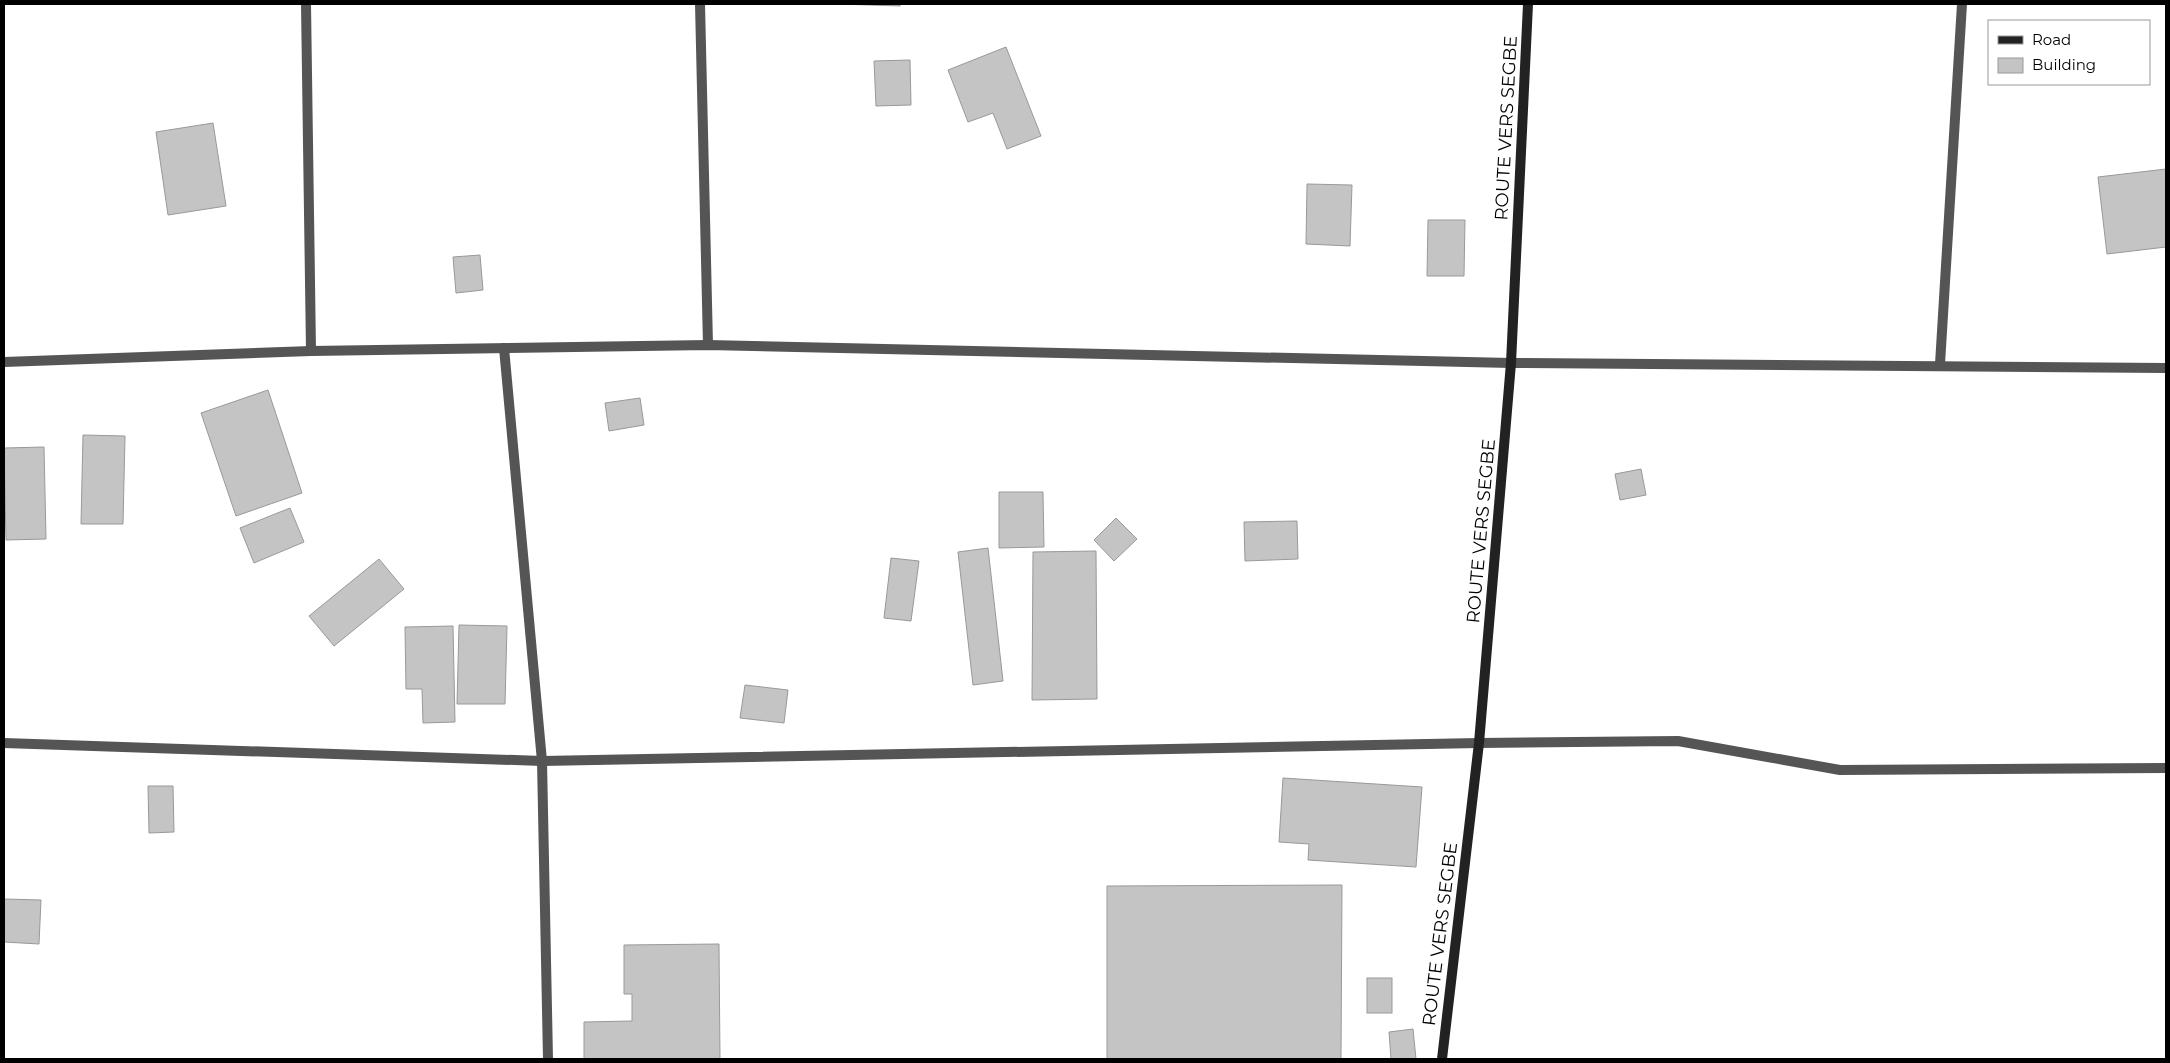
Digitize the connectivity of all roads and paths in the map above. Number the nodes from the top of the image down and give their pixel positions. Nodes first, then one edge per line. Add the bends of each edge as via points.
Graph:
1 (306, 4) edge
2 (700, 4) edge
3 (1528, 4) edge
4 (1962, 4) edge
5 (708, 345) junction
6 (504, 348) junction
7 (312, 351) junction
8 (4, 362) edge
9 (1511, 363) junction
10 (1940, 364) junction
11 (2166, 368) edge
12 (4, 743) edge
13 (1479, 743) junction
14 (542, 761) junction
15 (2166, 768) edge
16 (548, 1059) edge
17 (1442, 1059) edge

1 - 7 street
2 - 5 street
3 - 9 main road, ROUTE VERS SEGBE
4 - 10 street
5 - 6 street
5 - 9 street
6 - 7 street
6 - 14 street
7 - 8 street
9 - 10 street
9 - 13 main road, ROUTE VERS SEGBE
10 - 11 street
12 - 14 street
13 - 14 street
13 - 15 street via 1678,741 1840,770
13 - 17 main road, ROUTE VERS SEGBE
14 - 16 street

